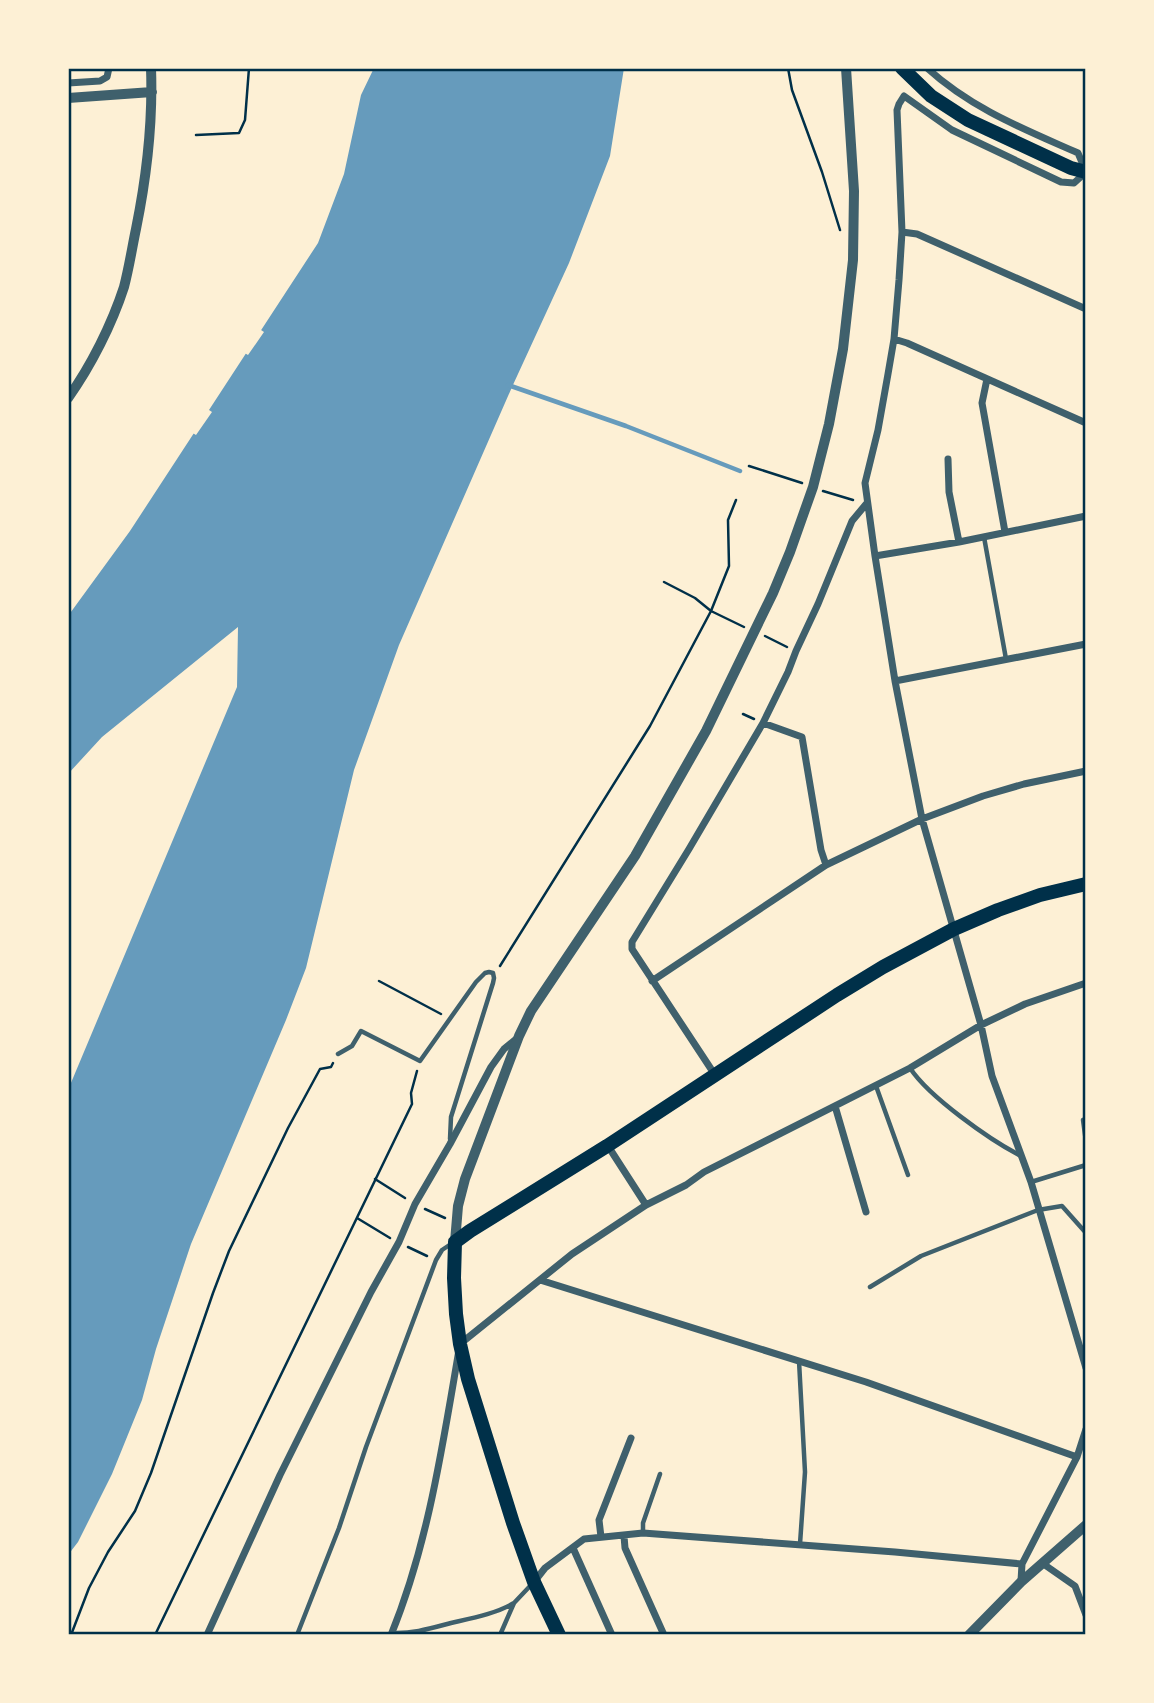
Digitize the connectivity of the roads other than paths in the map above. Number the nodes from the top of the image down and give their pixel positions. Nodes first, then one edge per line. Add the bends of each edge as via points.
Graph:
1 (109, 68) edge
2 (151, 68) edge
3 (846, 68) edge
4 (902, 68) edge
5 (927, 68) edge
6 (68, 83) edge
7 (152, 92) junction
8 (68, 98) edge
9 (1086, 172) edge
10 (902, 232) junction
11 (1086, 309) edge
12 (894, 339) junction
13 (987, 379) junction
14 (68, 398) edge
15 (1086, 423) edge
16 (948, 459) dead end
17 (867, 503) junction
18 (1086, 516) edge
19 (1005, 532) junction
20 (984, 537) junction
21 (959, 542) junction
22 (875, 556) junction
23 (1086, 644) edge
24 (1006, 660) junction
25 (895, 681) junction
26 (760, 722) junction
27 (1086, 771) edge
28 (922, 819) junction
29 (826, 865) junction
30 (1086, 884) edge
31 (954, 929) junction
32 (652, 981) junction
33 (1086, 982) edge
34 (981, 1026) junction
35 (519, 1036) junction
36 (338, 1054) road end
37 (910, 1068) junction
38 (715, 1076) junction
39 (876, 1085) junction
40 (835, 1105) junction
41 (1086, 1119) edge
42 (1086, 1142) edge
43 (450, 1144) junction
44 (607, 1146) junction
45 (1022, 1156) junction
46 (1086, 1165) edge
47 (908, 1175) dead end
48 (1031, 1182) junction
49 (646, 1205) junction
50 (1038, 1210) junction
51 (866, 1212) dead end
52 (1086, 1233) edge
53 (455, 1242) junction
54 (540, 1280) junction
55 (870, 1287) dead end
56 (460, 1344) junction
57 (1084, 1354) edge
58 (799, 1361) junction
59 (1086, 1368) edge
60 (1086, 1429) edge
61 (631, 1438) dead end
62 (1077, 1457) junction
63 (660, 1474) dead end
64 (1086, 1525) edge
65 (643, 1533) junction
66 (624, 1536) junction
67 (601, 1537) junction
68 (800, 1544) junction
69 (573, 1548) junction
70 (1042, 1563) junction
71 (1022, 1564) junction
72 (534, 1582) junction
73 (1021, 1582) junction
74 (514, 1604) junction
75 (1086, 1615) edge
76 (391, 1634) edge
77 (207, 1635) edge
78 (297, 1635) edge
79 (500, 1635) edge
80 (559, 1635) edge
81 (612, 1635) edge
82 (664, 1635) edge
83 (969, 1635) edge

1 - 6 street via 100,81
2 - 7 street
3 - 35 street via 854,191 852,272 843,349 813,487 773,593 706,731 635,856
4 - 9 main road via 931,96 968,120
5 - 9 street via 987,111 1078,153
7 - 8 street
7 - 14 street via 147,173 124,285 98,347
9 - 10 street via 1074,183 1061,182 953,130 904,96 897,110
10 - 11 street via 917,234
10 - 12 street
12 - 13 street
12 - 17 street via 866,478
13 - 15 street
13 - 19 street via 982,403
16 - 21 street
17 - 22 street
17 - 26 street via 852,521 788,672
18 - 19 street
19 - 20 street
20 - 21 street
20 - 24 lane
21 - 22 street
22 - 25 street
23 - 24 street
24 - 25 street
25 - 28 street
26 - 29 street via 802,737
26 - 32 street via 632,942
27 - 28 street via 982,796
28 - 29 street
28 - 31 street
29 - 32 street
30 - 31 main road via 998,909
31 - 34 street
31 - 38 main road via 849,987
32 - 38 street
33 - 34 street
34 - 37 street
34 - 45 street via 992,1076
35 - 43 street via 491,1067
35 - 53 street via 465,1179
36 - 43 lane via 352,1046 361,1031 419,1061 476,982 485,973 493,973 451,1117
37 - 39 street
37 - 45 lane via 950,1108
38 - 44 main road
39 - 40 street
39 - 47 lane
40 - 49 street
40 - 51 street
41 - 42 lane
43 - 77 street via 395,1241
44 - 49 street
44 - 53 main road
45 - 48 street
46 - 48 lane
48 - 50 street
49 - 54 street
50 - 52 lane via 1062,1206
50 - 55 lane via 920,1256
50 - 57 street
53 - 56 main road
53 - 78 lane via 436,1259
54 - 56 street
54 - 58 street
56 - 72 main road
56 - 76 street via 423,1539
57 - 59 street
58 - 62 street
58 - 68 lane via 805,1472
60 - 62 street
61 - 67 street via 599,1520
62 - 71 street
63 - 65 lane
64 - 70 street
65 - 66 street
65 - 68 street
66 - 67 street
66 - 82 street via 625,1548
67 - 69 street via 584,1539
68 - 71 street
69 - 72 street
69 - 81 street
70 - 73 street
70 - 75 street via 1075,1586
71 - 73 street
72 - 74 lane
72 - 80 main road
73 - 83 street
74 - 76 lane via 486,1615
74 - 79 lane

